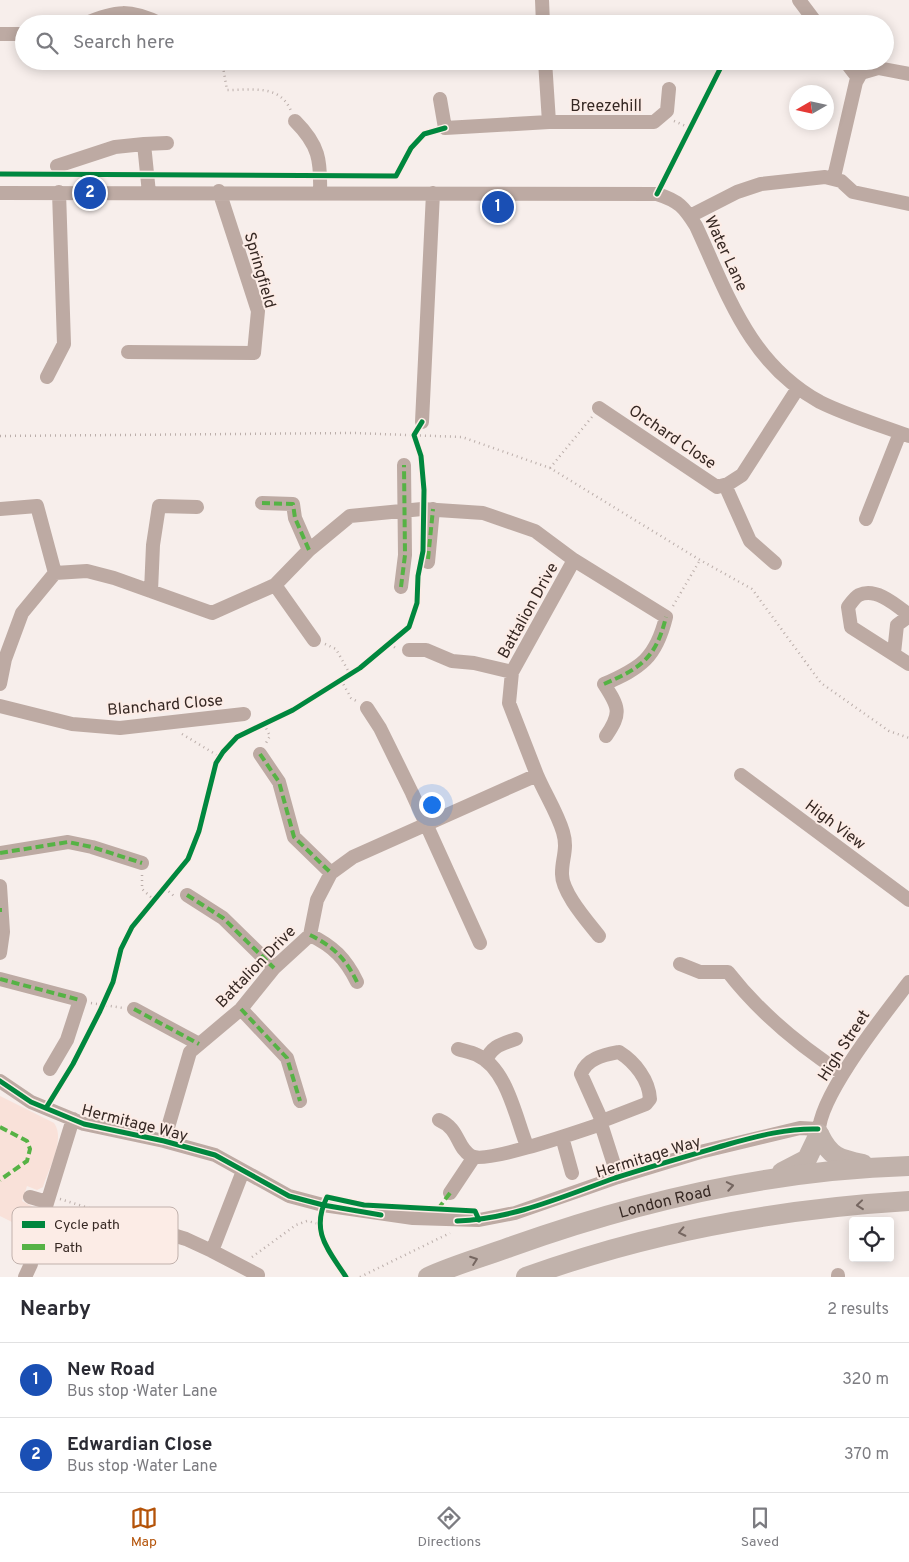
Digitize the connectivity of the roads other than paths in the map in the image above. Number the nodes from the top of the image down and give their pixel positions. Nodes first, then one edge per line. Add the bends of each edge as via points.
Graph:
1 (542, 0) edge
2 (799, 0) edge
3 (115, 6) edge
4 (100, 15) edge
5 (141, 15) edge
6 (543, 15) edge
7 (810, 15) edge
8 (0, 34) edge
9 (15, 34) edge
10 (546, 70) edge
11 (852, 70) edge
12 (868, 70) edge
13 (888, 70) edge
14 (909, 74) edge
15 (858, 78) junction
16 (669, 90) dead end
17 (440, 99) dead end
18 (295, 121) road end
19 (549, 122) junction
20 (167, 143) dead end
21 (144, 144) junction
22 (57, 166) dead end
23 (834, 178) junction
24 (59, 192) junction
25 (219, 192) junction
26 (0, 193) edge
27 (148, 193) junction
28 (320, 193) junction
29 (433, 193) junction
30 (909, 204) edge
31 (690, 216) junction
32 (128, 352) dead end
33 (47, 377) dead end
34 (798, 388) junction
35 (599, 408) road end
36 (417, 430) road end
37 (905, 434) edge
38 (404, 465) dead end
39 (725, 485) junction
40 (262, 503) dead end
41 (196, 506) dead end
42 (0, 509) edge
43 (432, 510) junction
44 (403, 511) junction
45 (866, 519) dead end
46 (309, 550) junction
47 (574, 560) junction
48 (428, 562) dead end
49 (776, 563) dead end
50 (55, 573) junction
51 (275, 585) junction
52 (401, 587) dead end
53 (150, 591) junction
54 (909, 615) edge
55 (314, 640) road end
56 (409, 650) dead end
57 (894, 653) junction
58 (909, 664) edge
59 (512, 672) junction
60 (0, 684) edge
61 (0, 706) edge
62 (367, 708) road end
63 (244, 714) dead end
64 (606, 736) dead end
65 (260, 754) road end
66 (537, 775) junction
67 (742, 775) dead end
68 (426, 825) junction
69 (0, 854) edge
70 (142, 864) road end
71 (331, 873) junction
72 (0, 886) edge
73 (187, 895) dead end
74 (909, 900) edge
75 (1, 910) edge
76 (310, 935) junction
77 (599, 936) dead end
78 (480, 943) dead end
79 (0, 953) edge
80 (680, 964) dead end
81 (274, 968) junction
82 (0, 979) edge
83 (357, 982) dead end
84 (909, 982) edge
85 (134, 1009) road end
86 (241, 1009) junction
87 (516, 1039) dead end
88 (199, 1044) junction
89 (458, 1049) dead end
90 (486, 1061) junction
91 (50, 1069) dead end
92 (843, 1074) junction
93 (0, 1081) edge
94 (300, 1101) dead end
95 (73, 1119) junction
96 (439, 1120) dead end
97 (601, 1123) junction
98 (818, 1131) junction
99 (562, 1136) junction
100 (164, 1141) junction
101 (527, 1146) junction
102 (474, 1157) junction
103 (909, 1166) edge
104 (876, 1167) junction
105 (243, 1171) junction
106 (572, 1173) dead end
107 (618, 1177) junction
108 (764, 1180) junction
109 (450, 1193) dead end
110 (30, 1197) dead end
111 (48, 1199) junction
112 (909, 1201) edge
113 (46, 1207) edge
114 (178, 1237) edge
115 (212, 1251) junction
116 (31, 1264) dead end
117 (258, 1274) dead end
118 (24, 1277) edge
119 (428, 1277) edge
120 (526, 1277) edge

1 - 6 street
2 - 7 street
3 - 4 street
3 - 5 street
8 - 9 street
10 - 19 street, Breezehill
11 - 15 street
12 - 15 street
13 - 14 street
15 - 23 street
16 - 19 street, Breezehill via 666,111 654,122
17 - 19 street, Breezehill via 445,128
18 - 28 street via 319,155
20 - 21 street
21 - 22 street via 115,147
21 - 27 street
23 - 30 street via 853,192
23 - 31 street via 761,184 737,192
24 - 26 street, Water Lane
24 - 27 street, Water Lane
24 - 33 street via 64,344
25 - 27 street, Water Lane
25 - 28 street, Water Lane
25 - 32 street, Springfield via 258,311 254,353
28 - 29 street, Water Lane
29 - 31 street, Water Lane via 657,194 675,200
29 - 36 street
31 - 34 street, Water Lane via 750,338 763,356
34 - 37 street, Water Lane via 838,410
34 - 39 street, Orchard Close via 742,475
35 - 39 street, Orchard Close via 717,486
37 - 45 street
38 - 44 street
39 - 49 street via 750,540
40 - 46 street via 293,504 294,518
41 - 53 street via 159,506
42 - 50 street via 37,506
43 - 44 street, Battalion Drive
43 - 47 street, Battalion Drive via 483,513 535,532
43 - 48 street
44 - 46 street, Battalion Drive via 350,516
44 - 52 street via 405,555
46 - 51 street, Battalion Drive
47 - 59 street, Battalion Drive
47 - 64 street, Battalion Drive via 666,617 662,636 642,665 604,684 618,709 616,722
50 - 53 street, Battalion Drive via 87,571
50 - 60 street via 22,613 5,659
51 - 53 street, Battalion Drive via 212,613
51 - 55 street
54 - 57 street via 897,625
54 - 57 street via 889,600 870,593 858,596 848,607 851,627
56 - 59 street via 426,650 452,661
57 - 58 street
59 - 66 street, Battalion Drive via 509,704
61 - 63 street, Blanchard Close via 36,716 120,728
62 - 68 street via 380,728
65 - 71 street via 279,782 294,837
66 - 68 street, Battalion Drive
66 - 77 street via 563,832 566,853 563,883
67 - 74 street, High View
68 - 71 street, Battalion Drive via 353,858
68 - 78 street
69 - 70 street via 68,842
71 - 76 street, Battalion Drive via 317,900
72 - 75 street
73 - 81 street via 223,918
75 - 79 street via 3,932
76 - 81 street, Battalion Drive
76 - 83 street via 337,952
80 - 92 street via 700,972 728,972 745,995 804,1048
81 - 86 street, Battalion Drive
82 - 91 street via 80,1000 67,1040
84 - 92 street, High Street
85 - 88 street
86 - 88 street, Battalion Drive
86 - 94 street via 287,1058
87 - 90 street via 494,1047
88 - 100 street, Battalion Drive via 190,1052
89 - 90 street
90 - 101 street via 502,1080
92 - 98 street, High Street
93 - 95 street, Hermitage Way via 31,1102
95 - 100 street, Hermitage Way
95 - 111 street
96 - 102 street via 449,1124 463,1148
97 - 97 street via 646,1104 650,1099 645,1079 629,1058 619,1052 589,1062 581,1074
97 - 99 street
97 - 107 street
98 - 104 highway via 832,1154 844,1161
98 - 107 street, Hermitage Way via 800,1128 747,1139
98 - 108 highway via 807,1159
99 - 101 street
99 - 106 street
100 - 105 street, Hermitage Way via 215,1155
101 - 102 street via 499,1156
102 - 109 street
103 - 104 highway, London Road
104 - 108 highway, London Road
105 - 107 street, Hermitage Way via 289,1196 323,1206 413,1218 479,1220 515,1213
105 - 115 street
119 -> 108 highway, London Road via 566,1227 707,1190
110 - 111 street
111 - 113 street
112 -> 120 highway, London Road via 729,1222 584,1256
114 - 115 street
115 - 117 street
116 - 118 street

